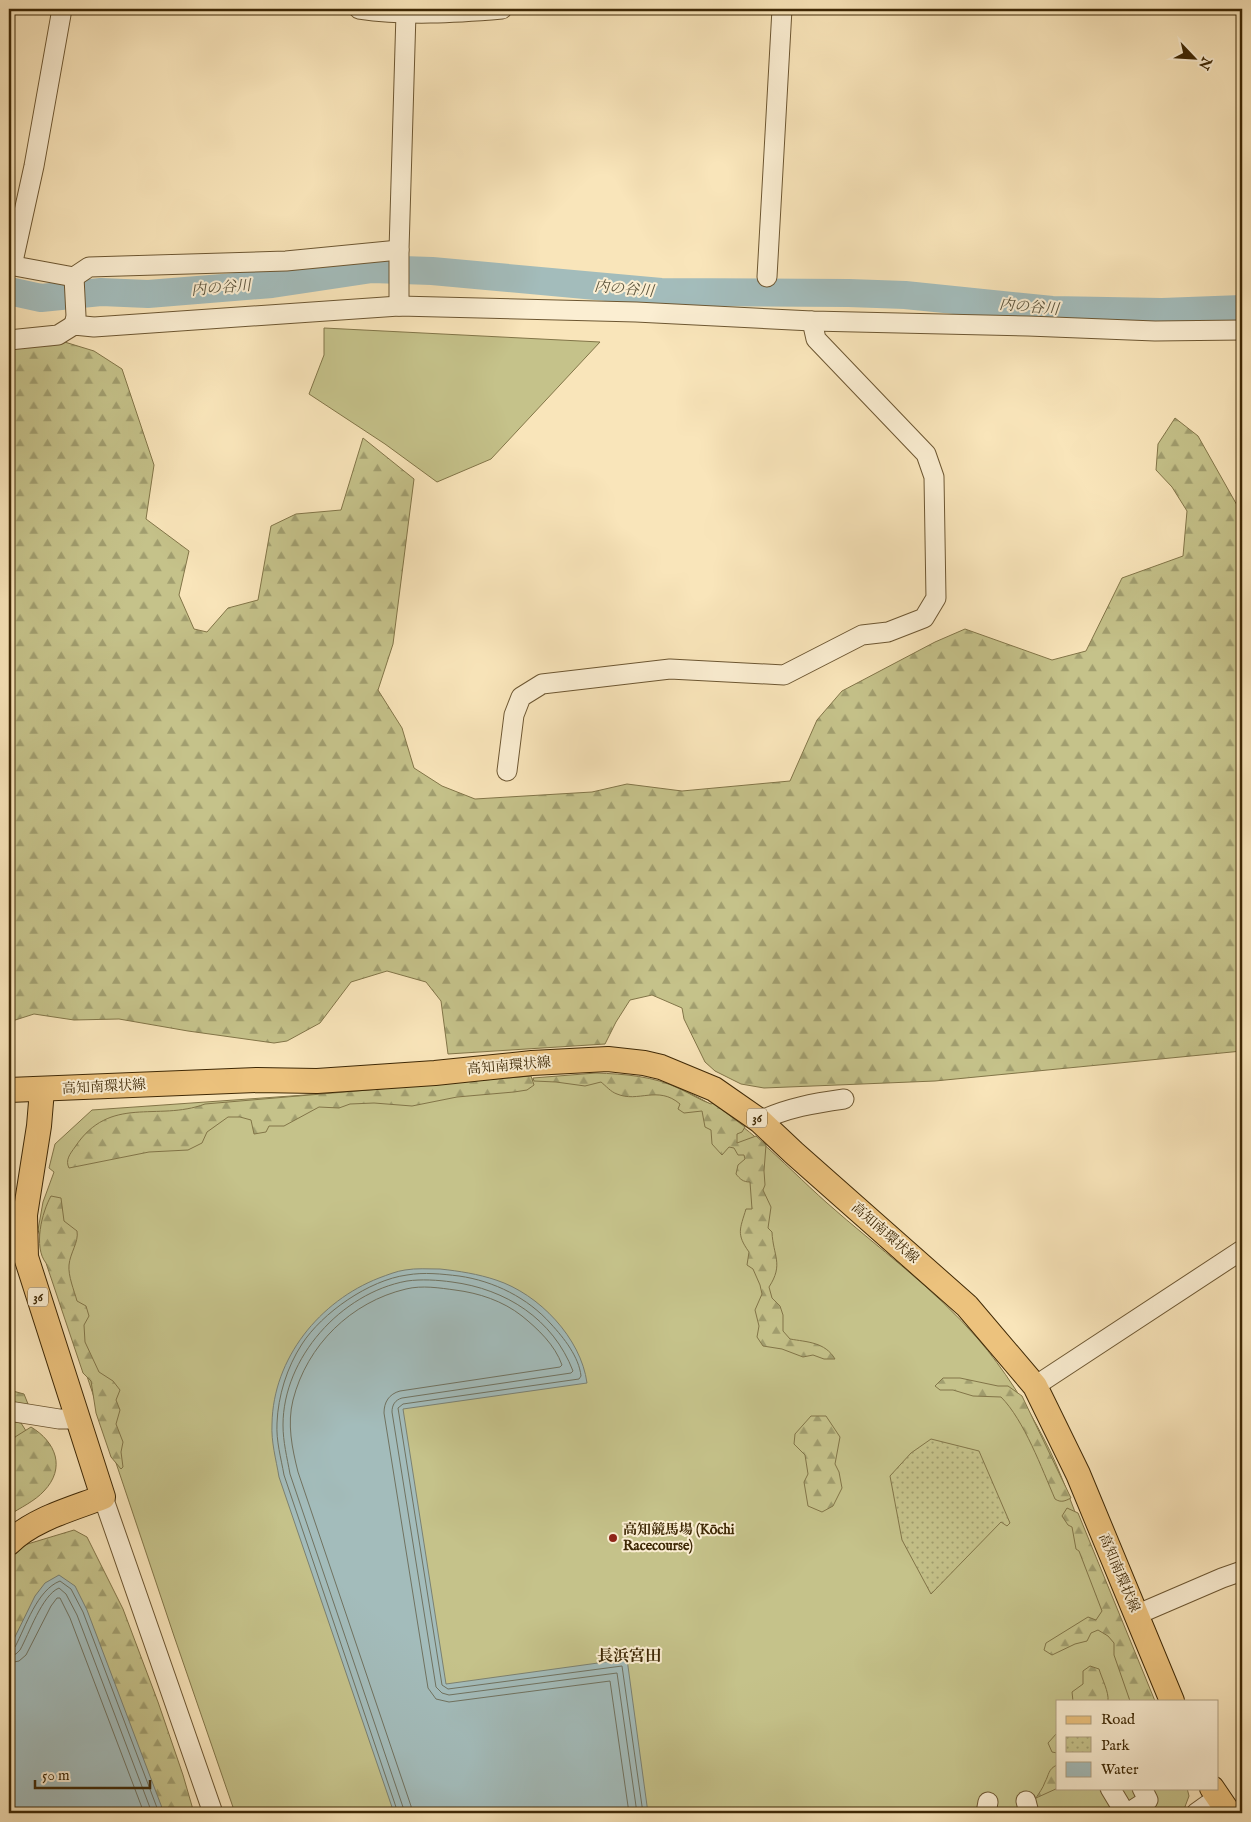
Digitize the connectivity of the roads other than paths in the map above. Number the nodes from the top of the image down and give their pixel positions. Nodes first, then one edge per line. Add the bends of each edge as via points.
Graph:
1 (62, 9) edge
2 (359, 9) edge
3 (502, 9) edge
4 (782, 9) edge
5 (406, 13) junction
6 (399, 253) junction
7 (10, 265) edge
8 (767, 277) dead end
9 (74, 281) junction
10 (399, 301) junction
11 (75, 321) junction
12 (812, 321) junction
13 (1242, 330) edge
14 (9, 340) edge
15 (507, 771) dead end
16 (9, 1090) edge
17 (42, 1090) junction
18 (844, 1099) dead end
19 (760, 1121) junction
20 (1242, 1250) edge
21 (1035, 1386) junction
22 (9, 1411) edge
23 (78, 1418) junction
24 (103, 1497) junction
25 (9, 1543) edge
26 (1242, 1571) edge
27 (1136, 1615) junction
28 (1172, 1700) edge
29 (1111, 1790) edge
30 (1143, 1790) edge
31 (1219, 1800) edge
32 (213, 1813) edge
33 (1126, 1813) edge
34 (1196, 1813) edge

1 - 7 street via 34,166
2 - 5 street
3 - 5 street via 448,14
4 - 8 street
5 - 6 street
6 - 9 street via 286,261 89,267
6 - 10 street
7 - 9 street
9 - 11 street
10 - 11 street via 94,327
10 - 12 street
11 - 14 street via 58,335
12 - 13 street via 1155,331
12 - 15 street via 816,339 926,454 934,477 936,598 924,618 888,632 862,635 784,675 670,670 542,684 521,698 514,715
16 - 17 main road
17 - 19 main road, 高知南環状線 / 36 via 257,1080 317,1081 608,1059 644,1063 677,1072 714,1090
17 - 23 main road, 高知南環状線 / 36 via 25,1215 26,1257
18 - 19 street via 816,1103
19 - 21 main road, 高知南環状線 / 36 via 967,1306
20 - 21 street
21 - 27 main road, 高知南環状線 / 36 via 1078,1474
22 - 23 street via 59,1419
23 - 24 main road, 高知南環状線 / 36
24 - 25 main road via 26,1529
24 - 32 street
26 - 27 street
27 - 28 main road, 高知南環状線 / 36
29 - 33 street
30 - 33 street via 1148,1800
31 - 34 street

